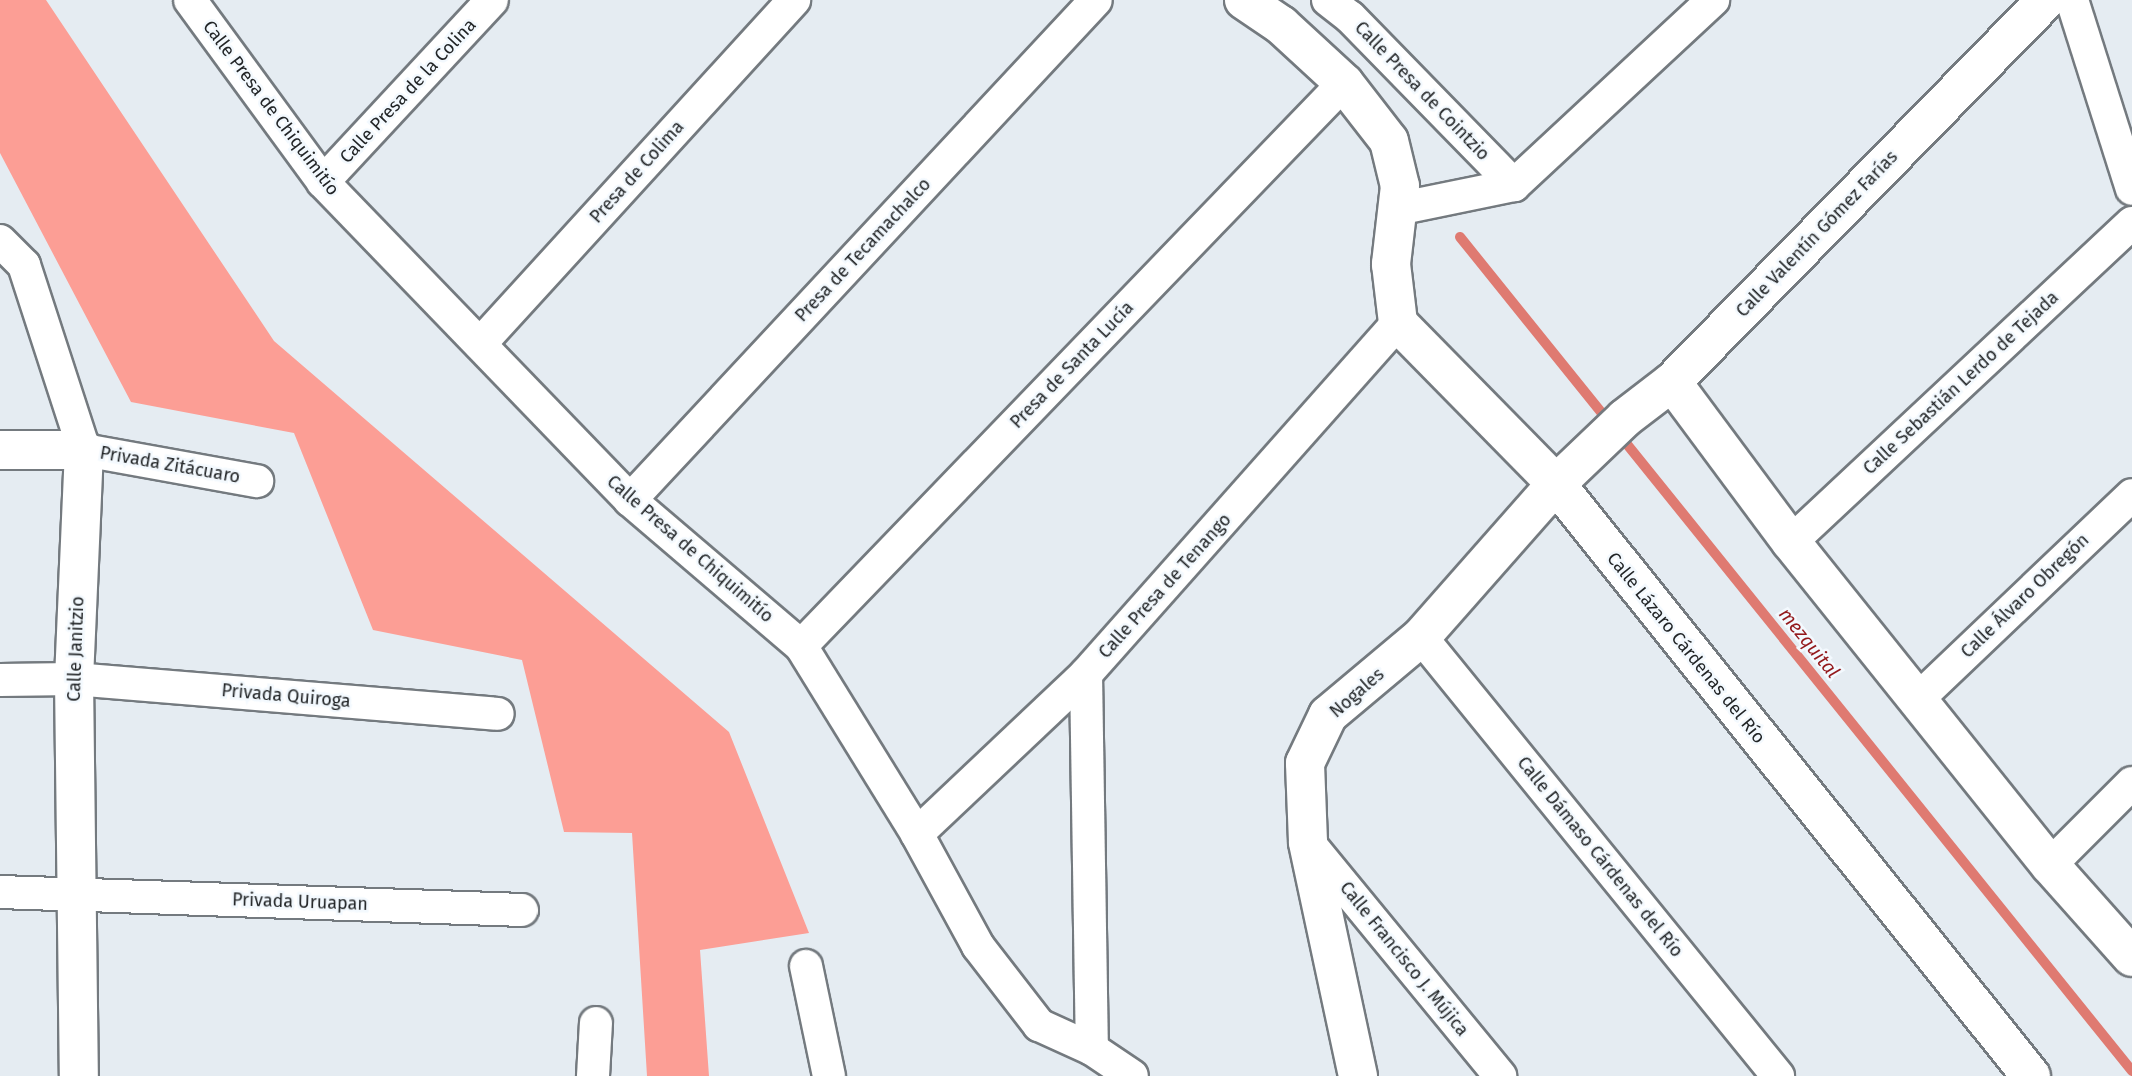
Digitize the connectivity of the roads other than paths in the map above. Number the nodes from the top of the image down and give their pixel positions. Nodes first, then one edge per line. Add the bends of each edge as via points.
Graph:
1 (190, 0) edge
2 (492, 0) edge
3 (794, 0) edge
4 (1096, 0) edge
5 (1244, 0) edge
6 (1328, 0) edge
7 (1713, 0) edge
8 (2046, 0) edge
9 (2072, 0) edge
10 (1344, 83) junction
11 (323, 182) junction
12 (1514, 185) junction
13 (2132, 189) edge
14 (1397, 209) junction
15 (2132, 223) edge
16 (0, 241) edge
17 (1398, 323) junction
18 (480, 344) junction
19 (1672, 382) junction
20 (0, 450) edge
21 (84, 450) junction
22 (1569, 472) junction
23 (257, 481) dead end
24 (2132, 495) edge
25 (630, 500) junction
26 (1791, 542) junction
27 (1421, 637) junction
28 (801, 646) junction
29 (1086, 674) junction
30 (74, 679) junction
31 (0, 680) edge
32 (1919, 698) junction
33 (498, 713) dead end
34 (2132, 783) edge
35 (917, 834) junction
36 (1308, 842) junction
37 (2050, 865) junction
38 (0, 892) edge
39 (77, 894) junction
40 (523, 911) dead end
41 (2132, 957) edge
42 (806, 966) dead end
43 (596, 1023) dead end
44 (1092, 1049) junction
45 (79, 1076) edge
46 (593, 1076) edge
47 (830, 1076) edge
48 (1132, 1076) edge
49 (1358, 1076) edge
50 (1500, 1076) edge
51 (1779, 1076) edge
52 (2031, 1076) edge

1 - 11 street, Calle Presa de Chiquimitío
2 - 11 street, Calle Presa de la Colina
3 - 18 street, Presa de Colima
4 - 25 street, Presa de Tecamachalco
5 - 10 street via 1281,25
6 - 12 street, Calle Presa de Cointzio
7 - 12 street
8 - 19 street, Calle Valentín Gómez Farías
9 - 13 street
10 - 14 street via 1389,141 1400,186
10 - 28 street, Presa de Santa Lucía
11 - 18 street, Calle Presa de Chiquimitío
12 - 14 street
14 - 17 street via 1391,264
15 - 26 street, Calle Sebastián Lerdo de Tejada
16 - 21 street, Calle Janitzio via 24,265
17 - 22 street, Calle Lázaro Cárdenas del Río
17 - 29 street, Calle Presa de Tenango
18 - 25 street, Calle Presa de Chiquimitío
19 - 22 street, Calle Valentín Gómez Farías via 1625,418
19 - 26 street
20 - 21 street
21 - 23 street, Privada Zitácuaro
21 - 30 street, Calle Janitzio
22 - 27 street, Nogales
22 - 52 street, Calle Lázaro Cárdenas del Río
24 - 32 street, Calle Álvaro Obregón
25 - 28 street, Calle Presa de Chiquimitío
26 - 32 street
27 - 36 street, Nogales via 1328,715 1305,763
27 - 51 street, Calle Dámaso Cárdenas del Río
28 - 35 street, Calle Presa de Chiquimitío
29 - 35 street, Calle Presa de Tenango
29 - 44 street
30 - 31 street, Privada Quiroga
30 - 33 street, Privada Quiroga
30 - 39 street, Calle Janitzio
32 - 37 street
34 - 37 street
35 - 44 street, Calle Presa de Chiquimitío via 978,946 1039,1025
36 - 49 street, Nogales
36 - 50 street, Calle Francisco J. Mújica
37 - 41 street
38 - 39 street, Privada Uruapan
39 - 40 street, Privada Uruapan
39 - 45 street, Calle Janitzio
42 - 47 street
43 - 46 street
44 - 48 street, Calle Presa de Chiquimitío

